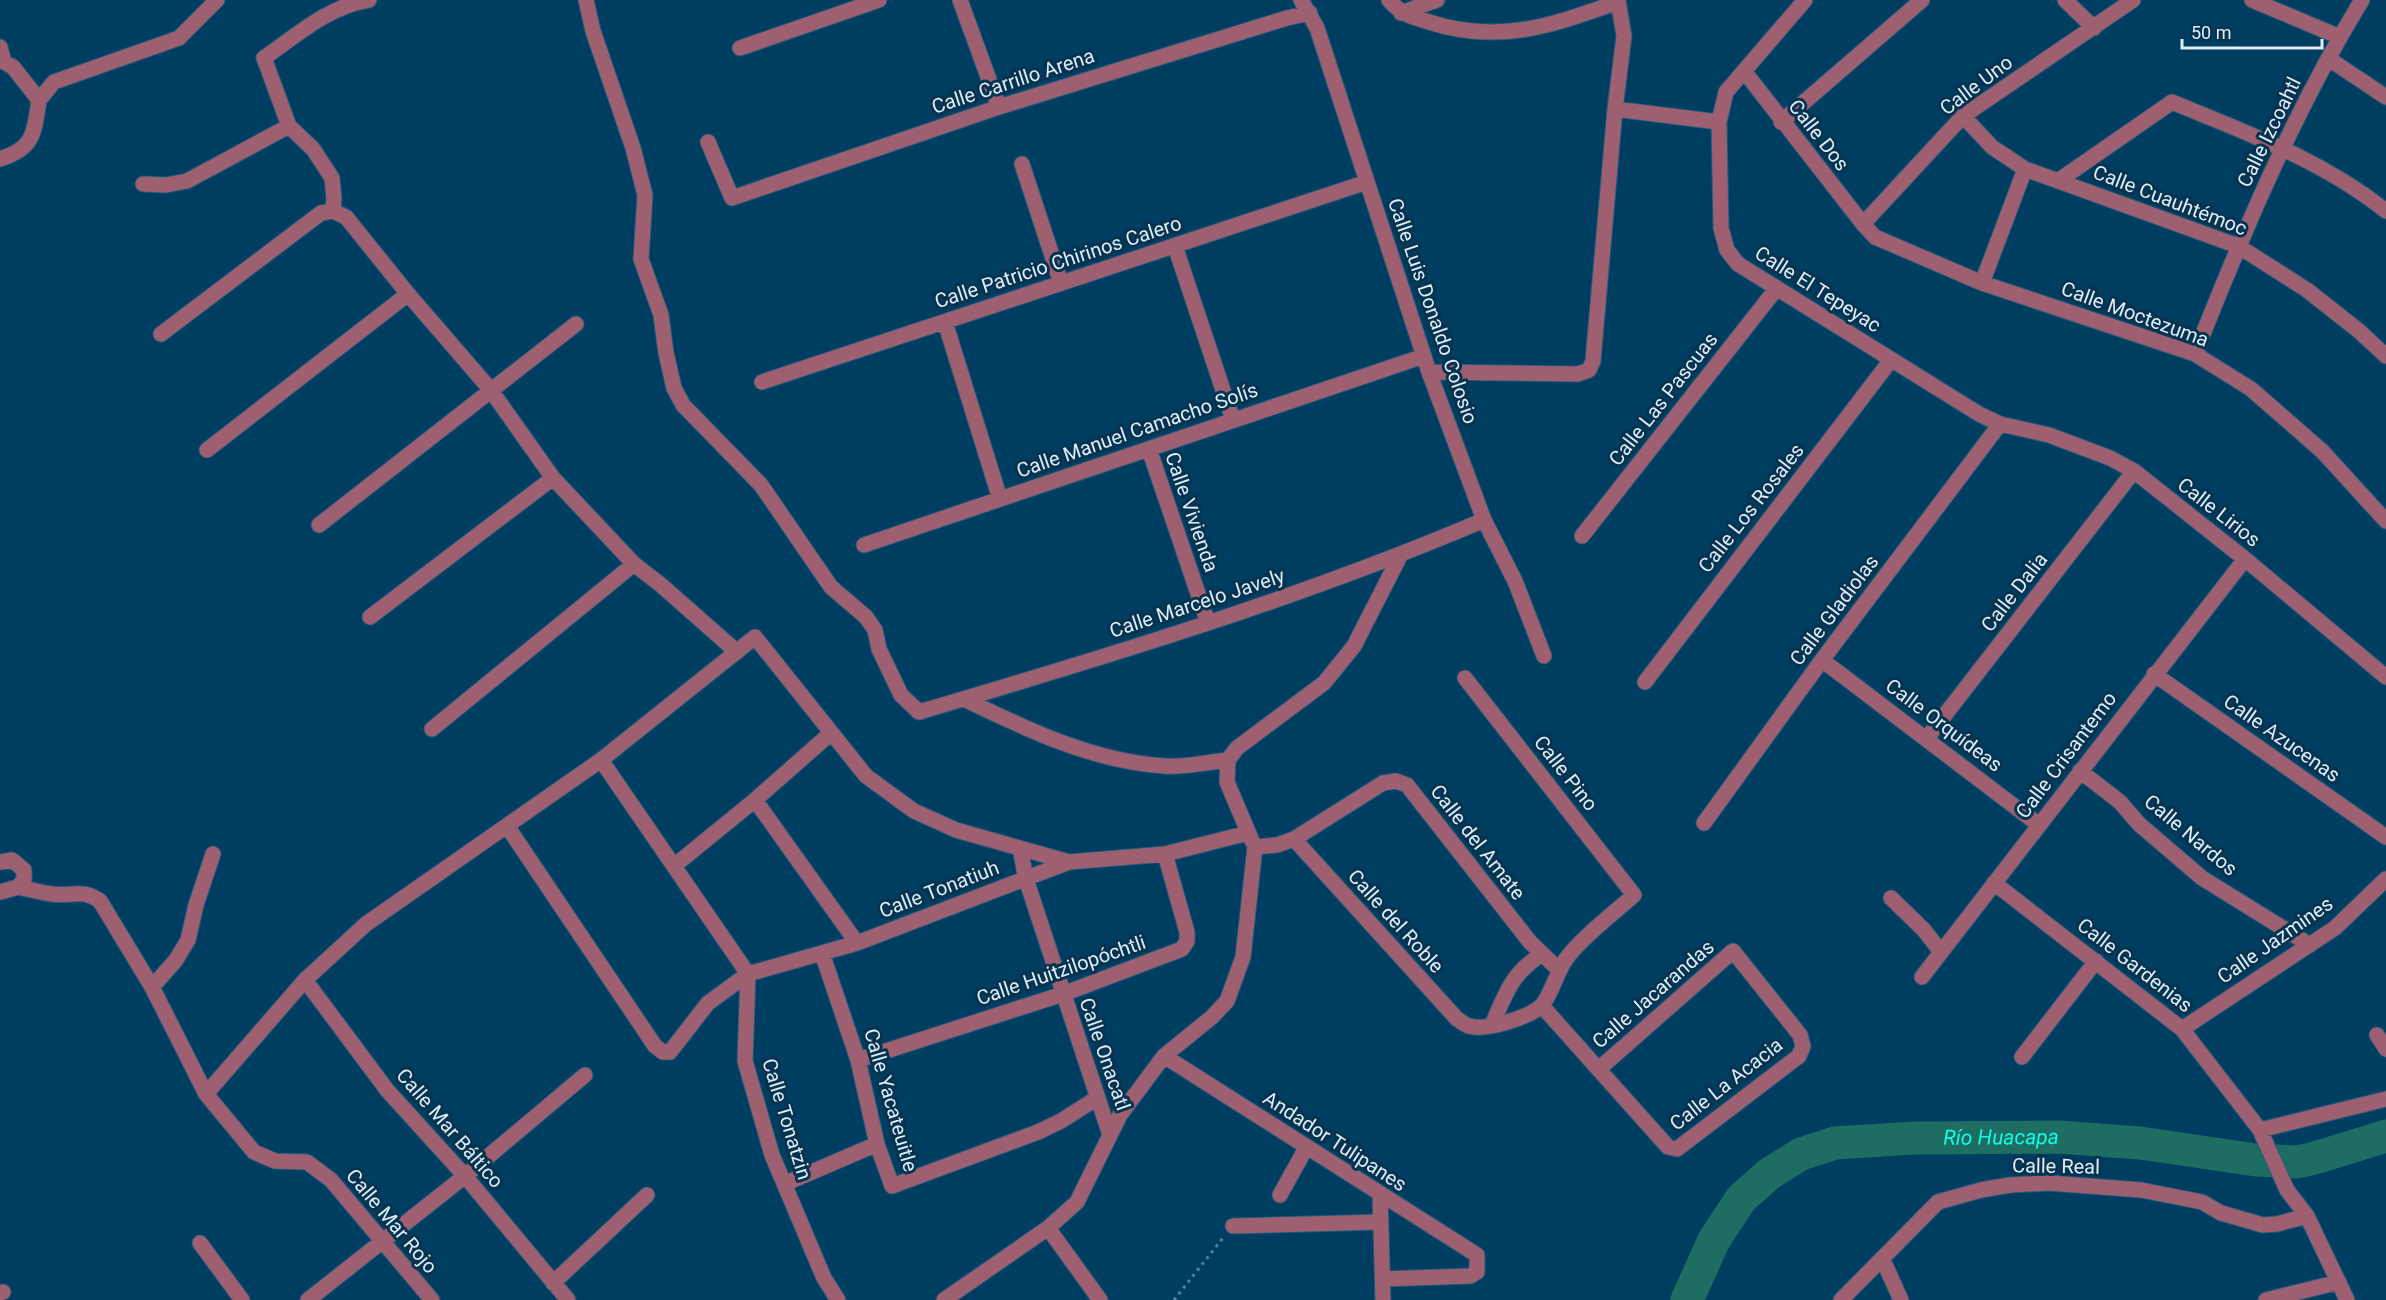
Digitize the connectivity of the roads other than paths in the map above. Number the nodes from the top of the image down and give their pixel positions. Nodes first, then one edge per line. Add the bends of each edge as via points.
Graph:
1 (217, 0) edge
2 (369, 0) edge
3 (586, 0) edge
4 (879, 0) edge
5 (1389, 0) edge
6 (1437, 0) edge
7 (1805, 0) edge
8 (1922, 0) edge
9 (2065, 0) edge
10 (2133, 0) edge
11 (2252, 0) edge
12 (2362, 0) edge
13 (1618, 1) edge
14 (965, 2) edge
15 (1305, 7) edge
16 (1401, 13) junction
17 (2094, 28) junction
18 (2340, 37) junction
19 (0, 47) edge
20 (740, 48) dead end
21 (2329, 59) junction
22 (2, 63) edge
23 (1744, 71) junction
24 (2386, 97) edge
25 (39, 100) junction
26 (999, 106) junction
27 (1615, 109) junction
28 (1964, 116) junction
29 (1719, 122) junction
30 (1781, 122) junction
31 (289, 126) junction
32 (708, 142) dead end
33 (2283, 147) junction
34 (0, 159) edge
35 (1022, 164) dead end
36 (2025, 170) junction
37 (2058, 181) junction
38 (1367, 182) junction
39 (143, 184) dead end
40 (333, 211) junction
41 (2386, 211) edge
42 (1863, 224) junction
43 (1175, 246) junction
44 (2238, 246) junction
45 (1061, 283) junction
46 (1982, 283) junction
47 (1777, 288) junction
48 (408, 294) junction
49 (945, 322) junction
50 (576, 324) dead end
51 (161, 334) dead end
52 (2195, 354) junction
53 (1424, 356) junction
54 (2386, 356) edge
55 (1891, 360) junction
56 (1430, 372) junction
57 (762, 382) dead end
58 (490, 389) junction
59 (1233, 420) junction
60 (2000, 424) junction
61 (1149, 449) junction
62 (207, 450) dead end
63 (2134, 471) junction
64 (553, 478) junction
65 (1000, 499) junction
66 (1484, 520) junction
67 (2386, 521) edge
68 (319, 525) dead end
69 (1582, 536) dead end
70 (864, 545) dead end
71 (1400, 556) junction
72 (2245, 559) junction
73 (634, 564) junction
74 (370, 617) dead end
75 (1208, 623) junction
76 (737, 652) junction
77 (1544, 656) dead end
78 (1822, 660) junction
79 (2154, 674) junction
80 (2386, 677) edge
81 (1465, 678) dead end
82 (1645, 682) dead end
83 (964, 699) junction
84 (432, 729) dead end
85 (831, 733) junction
86 (1927, 738) junction
87 (601, 760) junction
88 (1228, 760) junction
89 (2080, 771) junction
90 (755, 800) junction
91 (1704, 823) dead end
92 (2039, 825) junction
93 (507, 826) junction
94 (2386, 837) edge
95 (1294, 839) junction
96 (1251, 840) junction
97 (1020, 848) junction
98 (213, 854) dead end
99 (1166, 854) junction
100 (0, 862) edge
101 (1069, 862) junction
102 (674, 866) junction
103 (1026, 879) junction
104 (2386, 879) edge
105 (1994, 883) junction
106 (18, 887) junction
107 (0, 892) edge
108 (1891, 898) dead end
109 (857, 943) junction
110 (2310, 945) junction
111 (1733, 951) joint
112 (1941, 952) junction
113 (822, 953) junction
114 (1542, 954) junction
115 (2096, 961) junction
116 (1559, 970) junction
117 (747, 974) junction
118 (1922, 977) dead end
119 (305, 980) junction
120 (152, 987) junction
121 (1063, 994) junction
122 (1542, 1006) junction
123 (1491, 1025) junction
124 (2182, 1029) junction
125 (2377, 1035) dead end
126 (2386, 1049) edge
127 (1164, 1056) junction
128 (2022, 1057) dead end
129 (858, 1059) junction
130 (1600, 1068) junction
131 (585, 1075) dead end
132 (206, 1094) junction
133 (1097, 1098) junction
134 (2386, 1099) edge
135 (1110, 1135) junction
136 (2263, 1136) junction
137 (877, 1144) junction
138 (1306, 1148) junction
139 (465, 1176) junction
140 (784, 1184) junction
141 (647, 1195) dead end
142 (1280, 1195) dead end
143 (1380, 1195) junction
144 (2307, 1216) junction
145 (1381, 1222) junction
146 (1233, 1226) road end
147 (1048, 1228) junction
148 (383, 1240) junction
149 (200, 1243) dead end
150 (1882, 1258) junction
151 (1383, 1279) junction
152 (2339, 1282) junction
153 (553, 1283) junction
154 (242, 1300) edge
155 (308, 1300) edge
156 (432, 1300) edge
157 (568, 1300) edge
158 (838, 1300) edge
159 (944, 1300) edge
160 (1100, 1300) edge
161 (1383, 1300) edge
162 (1841, 1300) edge
163 (1901, 1300) edge
164 (2266, 1300) edge
165 (2348, 1300) edge

1 - 25 street via 179,38 54,82
2 - 31 street via 334,10 264,58
3 - 83 street, Calle Marcelo Javely via 645,195 641,260 661,315 674,388 683,405 761,485 831,587 866,617 902,695 919,712
4 - 20 street
5 - 16 street
6 - 16 street
7 - 23 street, Calle El Tepeyac
8 - 30 street
9 - 17 street
10 - 17 street, Calle Uno
11 - 18 street
12 - 18 street, Calle Izcoahtl
13 - 16 street via 1553,25 1483,33 1446,28
13 - 27 street via 1624,36
14 - 26 street
15 - 26 street, Calle Carrillo Arena via 1287,18
15 - 38 street, Calle Luis Donaldo Colosio via 1317,28
17 - 28 street, Calle Uno
18 - 21 street, Calle Izcoahtl
19 - 22 street
21 - 24 street
21 - 33 street, Calle Izcoahtl
22 - 25 street via 13,67
23 - 29 street, Calle El Tepeyac via 1726,92
23 - 30 street, Calle Dos
25 - 34 street via 27,146
26 - 32 street, Calle Carrillo Arena via 732,198
27 - 29 street
27 - 56 street via 1593,361 1589,370 1578,374
28 - 36 street, Calle Cuauhtémoc via 1992,147
28 - 42 street, Calle Uno
29 - 47 street, Calle El Tepeyac via 1721,228 1727,250 1738,264
30 - 42 street, Calle Dos
31 - 39 street via 187,181
31 - 40 street via 313,149 332,178
33 - 37 street via 2172,102
33 - 41 street via 2345,181
33 - 44 street, Calle Izcoahtl
35 - 45 street
36 - 37 street, Calle Cuauhtémoc
36 - 46 street
37 - 44 street, Calle Cuauhtémoc
38 - 43 street, Calle Patricio Chirinos Calero
38 - 53 street, Calle Luis Donaldo Colosio
40 - 48 street via 346,217
40 - 51 street via 321,213
42 - 46 street, Calle Moctezuma via 1875,237
43 - 45 street, Calle Patricio Chirinos Calero
43 - 59 street
44 - 52 street, Calle Izcoahtl
44 - 54 street, Calle Cuauhtémoc via 2307,290
45 - 49 street, Calle Patricio Chirinos Calero
46 - 52 street, Calle Moctezuma
47 - 55 street, Calle El Tepeyac
47 - 69 street, Calle Las Pascuas
48 - 58 street
48 - 62 street
49 - 57 street, Calle Patricio Chirinos Calero
49 - 65 street
50 - 58 street
52 - 67 street, Calle Moctezuma via 2251,390 2322,451
53 - 56 street, Calle Luis Donaldo Colosio
53 - 59 street, Calle Manuel Camacho Solís
55 - 60 street, Calle El Tepeyac
55 - 82 street, Calle Los Rosales
56 - 66 street, Calle Luis Donaldo Colosio
58 - 64 street
58 - 68 street
59 - 61 street, Calle Manuel Camacho Solís
60 - 63 street, Calle Lirios via 2049,435
60 - 78 street, Calle Gladiolas
61 - 65 street, Calle Manuel Camacho Solís
61 - 75 street, Calle Vivienda
63 - 72 street, Calle Lirios
63 - 86 street, Calle Dalia
64 - 73 street
64 - 74 street
65 - 70 street, Calle Manuel Camacho Solís
66 - 71 street, Calle Marcelo Javely
66 - 77 street, Calle Luis Donaldo Colosio via 1515,581
71 - 75 street, Calle Marcelo Javely
71 - 88 street via 1354,646 1324,683 1237,748
72 - 79 street, Calle Crisantemo
72 - 80 street, Calle Lirios
73 - 76 street
73 - 84 street
75 - 83 street, Calle Marcelo Javely
76 - 85 street via 755,637
76 - 87 street
78 - 86 street, Calle Orquídeas
78 - 91 street, Calle Gladiolas
79 - 89 street, Calle Crisantemo
79 - 94 street, Calle Azucenas
81 - 116 street, Calle Pino via 1634,895 1569,954
83 - 88 street via 1039,735 1104,757 1166,766
85 - 90 street
85 - 97 street via 866,776 914,811 956,830
86 - 92 street, Calle Orquídeas
87 - 93 street
87 - 102 street
88 - 96 street via 1227,782
89 - 92 street, Calle Crisantemo
89 - 110 street, Calle Nardos via 2121,802 2139,824 2202,878
90 - 102 street
90 - 109 street
92 - 105 street, Calle Crisantemo
93 - 117 street via 655,1046 663,1052 670,1052 708,1003
93 - 119 street via 366,924
95 - 96 street, Calle del Amate via 1277,845
95 - 114 street, Calle del Amate via 1383,783 1396,781 1407,785
95 - 123 street, Calle del Roble via 1457,1019 1470,1026
96 - 99 street, Calle del Amate
96 - 127 street via 1243,957 1227,1001
97 - 101 street
97 - 103 street, Calle Onacatl
98 - 120 street via 188,940
99 - 101 street, Calle del Amate
99 - 121 street, Calle Huitzilopóchtli via 1187,932 1182,949
100 - 106 street via 12,860 24,870 24,880
101 - 103 street, Calle Tonatiuh
102 - 117 street
103 - 109 street, Calle Tonatiuh
103 - 121 street, Calle Onacatl
104 - 110 street, Calle Jazmines via 2335,928
105 - 112 street, Calle Crisantemo
105 - 115 street, Calle Gardenias
106 - 107 street
106 - 120 street, Calle Mar Rojo via 51,894 80,892 100,901
108 - 112 street
109 - 113 street, Calle Tonatiuh
110 - 124 street, Calle Jazmines
111 - 130 street, Calle Jacarandas
111 - 130 street, Calle La Acacia via 1800,1035 1803,1046 1799,1056 1677,1149 1668,1147
112 - 118 street, Calle Crisantemo
113 - 117 street, Calle Tonatiuh
113 - 129 street, Calle Yacateuitle
114 - 116 street, Calle del Amate
114 - 123 street via 1524,965 1514,978
115 - 124 street, Calle Gardenias
115 - 128 street
116 - 122 street
117 - 140 street, Calle Tonatzin via 745,1061 771,1155
119 - 132 street
119 - 139 street, Calle Mar Báltico via 387,1090
120 - 132 street, Calle Mar Rojo
121 - 129 street, Calle Huitzilopóchtli
121 - 133 street, Calle Onacatl
122 - 123 street via 1518,1019
122 - 130 street, Calle La Acacia
124 - 136 street, Calle Gardenias
125 - 126 street
127 - 135 street via 1120,1114
127 - 138 street, Andador Tulipanes
129 - 137 street, Calle Yacateuitle
131 - 139 street
132 - 148 street, Calle Mar Rojo via 254,1152 275,1161 307,1162 331,1180
133 - 135 street, Calle Onacatl
133 - 137 street, Calle Yacateuitle via 1038,1132 892,1186
134 - 136 street
135 - 147 street via 1077,1202
136 - 144 street, Calle Gardenias via 2286,1190
137 - 140 street
138 - 142 street
138 - 143 street, Andador Tulipanes
139 - 148 street
139 - 153 street, Calle Mar Báltico
140 - 158 street, Calle Tonatzin via 824,1278
141 - 153 street
143 - 145 street
143 - 151 street, Andador Tulipanes via 1477,1255 1478,1264 1477,1272 1470,1276
144 - 150 street, Calle Real via 2263,1225 2221,1213 2202,1202 2140,1190 2049,1183 2010,1185 1938,1202
144 - 152 street, Calle Gardenias
145 - 146 street
145 - 151 street
147 - 159 street
147 - 160 street
148 - 155 street
148 - 156 street, Calle Mar Rojo
149 - 154 street
150 - 162 street, Calle Real
150 - 163 street
151 - 161 street
152 - 164 street
152 - 165 street, Calle Gardenias
153 - 157 street, Calle Mar Báltico

